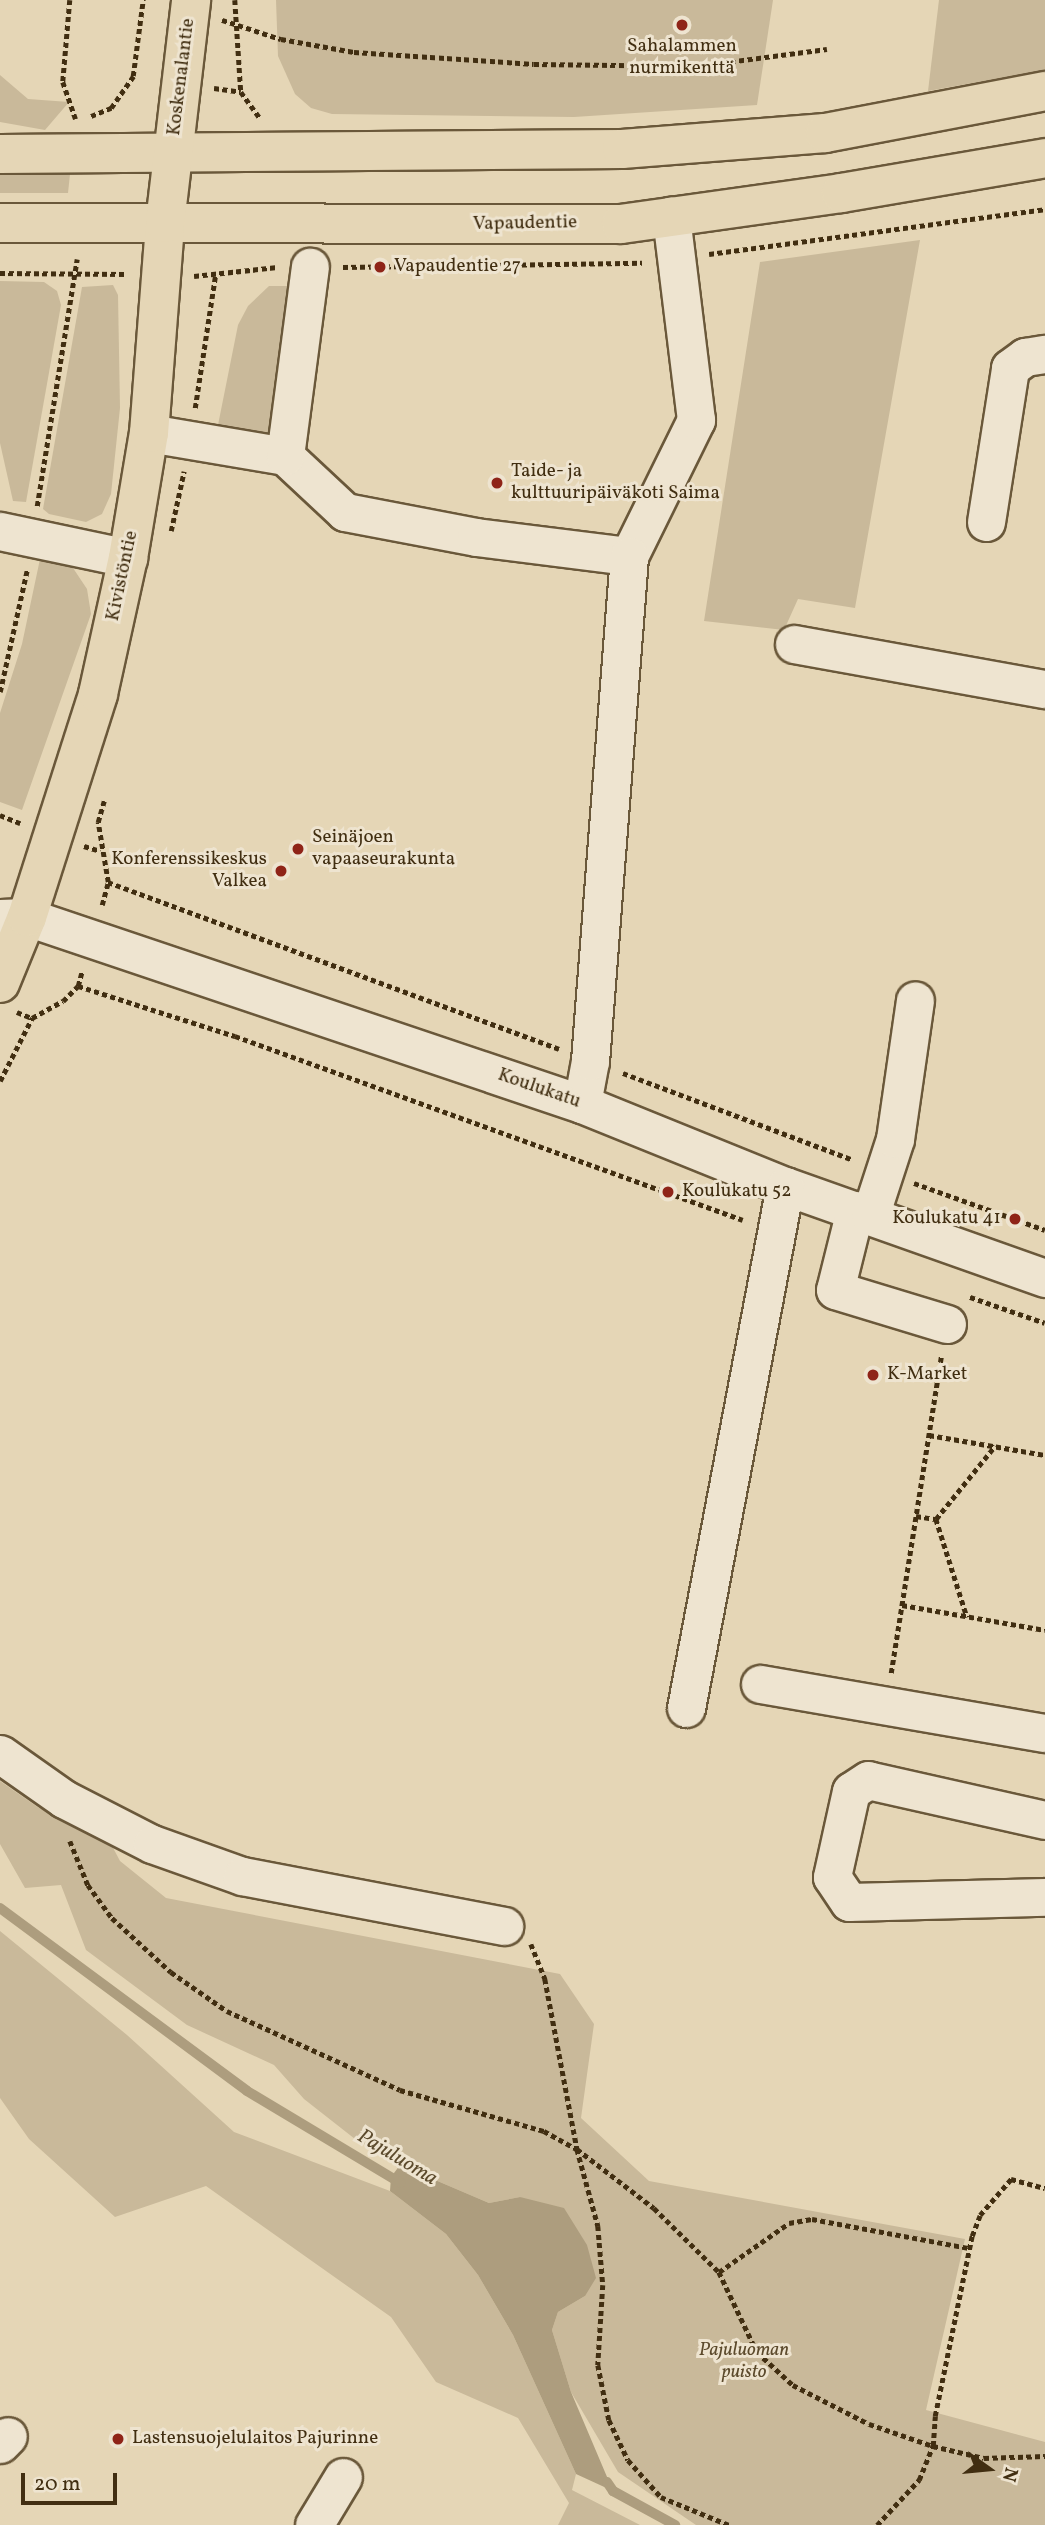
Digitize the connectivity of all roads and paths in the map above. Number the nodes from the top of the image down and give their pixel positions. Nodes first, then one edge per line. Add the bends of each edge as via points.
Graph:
1 (71, 0) edge
2 (191, 8) edge
3 (827, 49) dead end
4 (1045, 91) edge
5 (77, 123) dead end
6 (173, 153) junction
7 (0, 155) edge
8 (1045, 158) edge
9 (671, 216) junction
10 (0, 223) edge
11 (165, 223) junction
12 (310, 267) dead end
13 (0, 273) edge
14 (1045, 354) edge
15 (149, 433) junction
16 (285, 456) junction
17 (986, 522) dead end
18 (16, 534) edge
19 (629, 556) junction
20 (128, 558) junction
21 (794, 644) dead end
22 (1045, 689) edge
23 (0, 692) edge
24 (14, 917) edge
25 (0, 983) edge
26 (78, 986) dead end
27 (915, 1000) dead end
28 (582, 1104) junction
29 (785, 1186) junction
30 (862, 1213) junction
31 (777, 1232) junction
32 (1045, 1278) edge
33 (1045, 1323) edge
34 (948, 1324) junction
35 (929, 1435) junction
36 (995, 1446) junction
37 (1045, 1455) edge
38 (916, 1516) junction
39 (936, 1519) junction
40 (902, 1605) junction
41 (967, 1617) junction
42 (1045, 1630) edge
43 (760, 1684) dead end
44 (887, 1705) junction
45 (687, 1708) dead end
46 (1045, 1733) edge
47 (0, 1754) edge
48 (64, 1799) junction
49 (1045, 1820) edge
50 (1045, 1897) edge
51 (504, 1926) joint
52 (577, 2149) junction
53 (1045, 2188) edge
54 (970, 2248) junction
55 (719, 2272) junction
56 (933, 2446) junction
57 (1045, 2456) edge
58 (343, 2477) dead end
59 (314, 2525) edge
60 (729, 2525) edge
61 (877, 2525) edge

1 - 5 path via 63,82
2 - 3 path via 281,40 354,52 534,64 696,66
2 - 6 main road, Koskenalantie
4 - 6 main road via 825,133 622,149
6 - 7 main road
6 - 11 main road, Kivistöntie
8 - 9 main road, Vapaudentie
9 - 11 main road, Vapaudentie via 621,224
9 - 19 street via 696,421
10 - 11 main road, Vapaudentie
11 - 15 main road, Kivistöntie
12 - 16 street
13 - 18 path via 74,274
14 - 17 street via 1025,357 1010,368
15 - 16 street
15 - 20 main road, Kivistöntie
16 - 19 street via 345,512 476,537
18 - 20 street
18 - 23 path
19 - 28 street via 590,1060
20 - 24 main road, Kivistöntie via 98,694
21 - 22 street
24 - 25 main road, Kivistöntie
24 - 28 street, Koulukatu
26 - 31 path via 235,1036
27 - 30 street via 895,1139
28 - 29 street, Koulukatu
29 - 30 street, Koulukatu
29 - 31 street
30 - 32 street, Koulukatu
30 - 34 street via 835,1290
31 - 45 street
33 - 34 path
34 - 35 path
35 - 36 path
35 - 38 path
36 - 37 path
36 - 39 path
38 - 39 path
38 - 40 path
39 - 41 path
40 - 41 path
40 - 44 path
41 - 42 path
43 - 44 street
44 - 46 street
47 - 48 street
48 - 51 street via 152,1844 242,1876
48 - 52 path via 71,1849 111,1918 171,1972 227,2011 400,2090 544,2131
49 - 50 street via 867,1780 851,1791 832,1877 849,1902
51 - 52 path via 534,1946 538,1957
52 - 55 path via 654,2208
52 - 60 path via 598,2227 603,2285 598,2365 608,2420 628,2460 662,2497
53 - 54 path via 1011,2179 980,2215
54 - 55 path via 812,2219 789,2223
54 - 56 path via 935,2416
55 - 56 path via 757,2352 793,2385 869,2424
56 - 57 path via 984,2458
56 - 61 path via 919,2480
58 - 59 street

